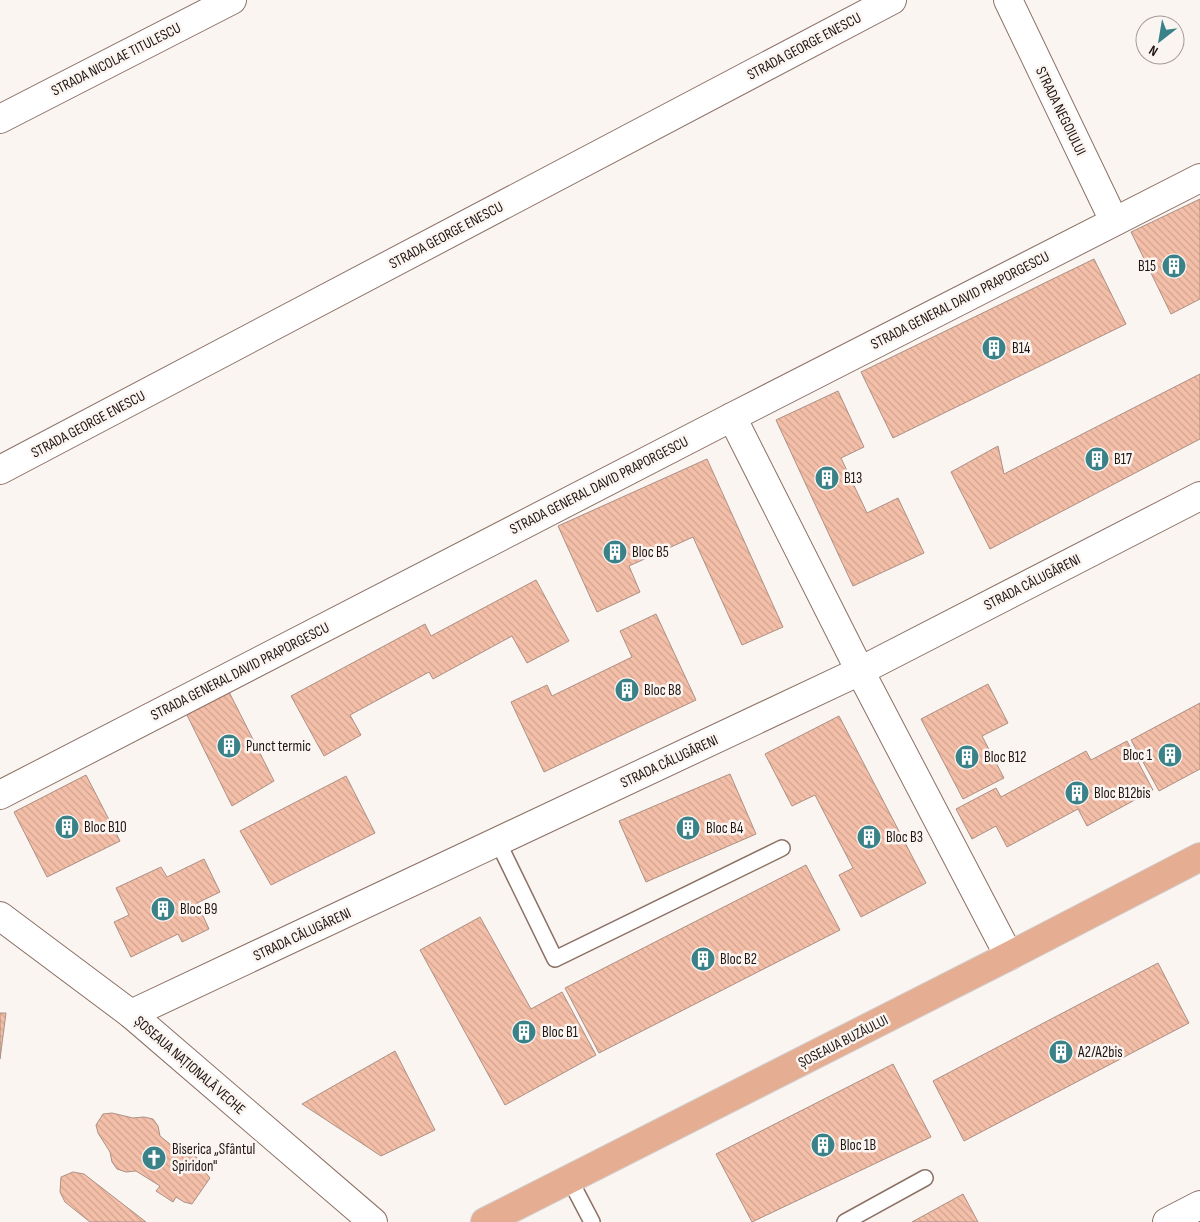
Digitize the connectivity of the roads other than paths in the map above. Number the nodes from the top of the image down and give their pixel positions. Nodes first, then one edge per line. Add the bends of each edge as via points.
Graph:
1 (232, 0) edge
2 (892, 0) edge
3 (1008, 0) edge
4 (0, 120) edge
5 (1200, 178) edge
6 (1114, 221) junction
7 (732, 417) junction
8 (0, 470) edge
9 (1200, 496) edge
10 (860, 671) junction
11 (0, 796) edge
12 (498, 842) junction
13 (782, 848) dead end
14 (1200, 857) edge
15 (0, 916) edge
16 (1009, 956) junction
17 (131, 1014) junction
18 (925, 1178) dead end
19 (570, 1180) junction
20 (1200, 1205) edge
21 (373, 1222) edge
22 (485, 1222) edge
23 (592, 1222) edge
24 (845, 1222) edge
25 (1167, 1222) edge

1 - 4 street, STRADA NICOLAE TITULESCU
2 - 8 street, STRADA GEORGE ENESCU
3 - 6 street, STRADA NEGOIULUI
5 - 6 street, STRADA GENERAL DAVID PRAPORGESCU
6 - 7 street, STRADA GENERAL DAVID PRAPORGESCU
7 - 10 street
7 - 11 street, STRADA GENERAL DAVID PRAPORGESCU
9 - 10 street, STRADA CĂLUGĂRENI
10 - 12 street, STRADA CĂLUGĂRENI
10 - 16 street
12 - 13 lane via 555,959
12 - 17 street, STRADA CĂLUGĂRENI
14 - 16 main road, ȘOSEAUA BUZĂULUI
15 - 17 street, ȘOSEAUA NAȚIONALĂ VECHE
16 - 19 main road, ȘOSEAUA BUZĂULUI
17 - 21 street, ȘOSEAUA NAȚIONALĂ VECHE
18 - 24 lane
19 - 22 main road, ȘOSEAUA BUZĂULUI
19 - 23 lane
20 - 25 street

